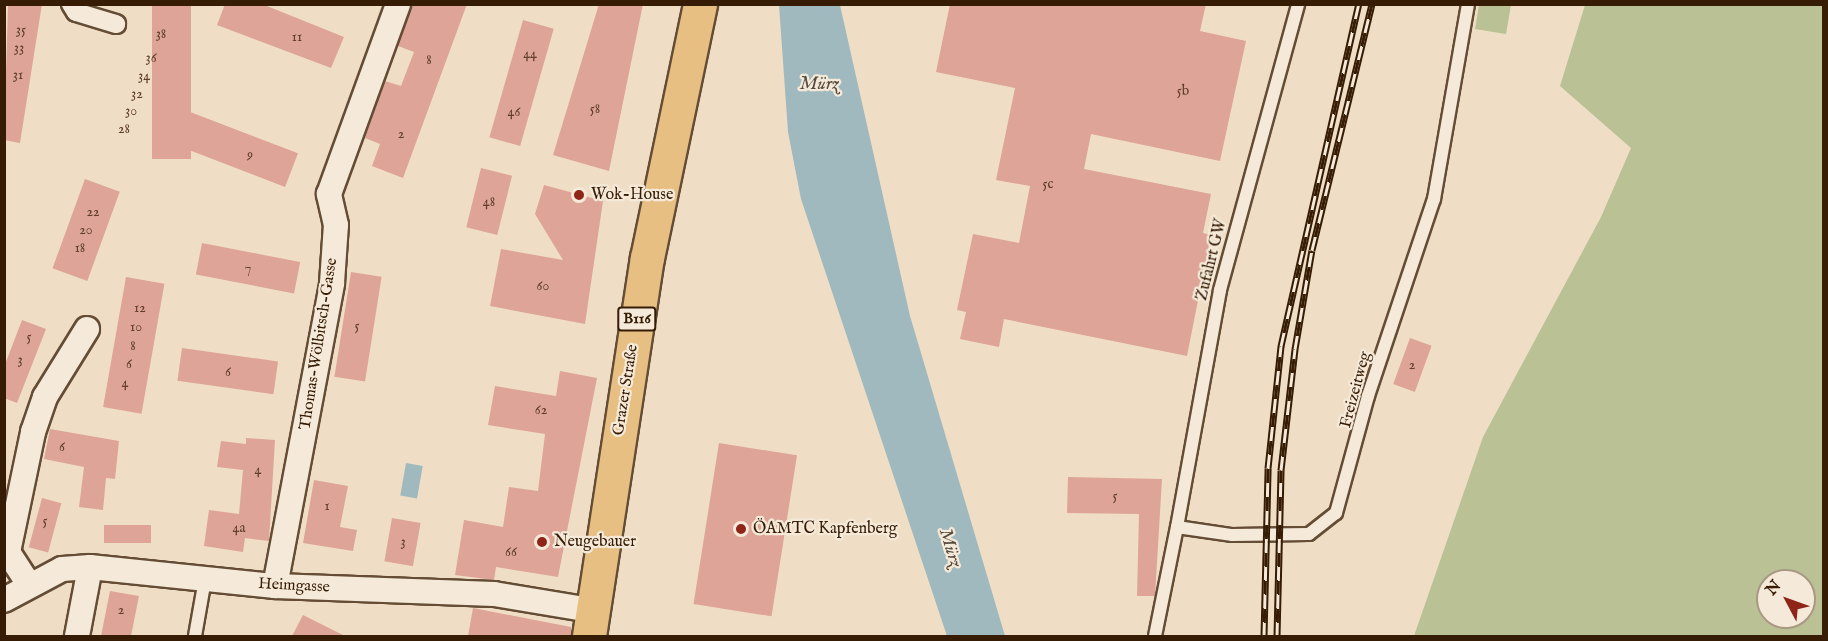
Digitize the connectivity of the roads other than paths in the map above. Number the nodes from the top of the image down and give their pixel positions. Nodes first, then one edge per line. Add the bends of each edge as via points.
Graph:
1 (71, 4) edge
2 (398, 4) edge
3 (700, 4) edge
4 (1298, 4) edge
5 (1468, 4) edge
6 (116, 24) dead end
7 (87, 329) dead end
8 (1178, 527) junction
9 (90, 567) junction
10 (205, 579) junction
11 (28, 583) junction
12 (275, 586) junction
13 (4, 600) edge
14 (590, 623) edge
15 (77, 636) edge
16 (195, 636) edge
17 (1155, 636) edge

1 - 6 street via 76,12
2 - 12 street, Thomas-Wölbitsch-Gasse via 329,194 336,225 332,283
3 - 14 main road, Grazer Straße / B116 via 647,258
4 - 8 lane, Zufahrt GW via 1220,290
5 - 8 lane, Freizeitweg via 1434,199 1368,396 1336,513 1309,534 1232,535
7 - 11 street via 45,397 33,432 8,552
8 - 17 lane
9 - 10 street, Heimgasse
9 - 11 street, Heimgasse via 62,569
9 - 15 street
10 - 12 street, Heimgasse
10 - 16 lane
11 - 13 street, Heimgasse
12 - 14 street, Heimgasse via 494,594

